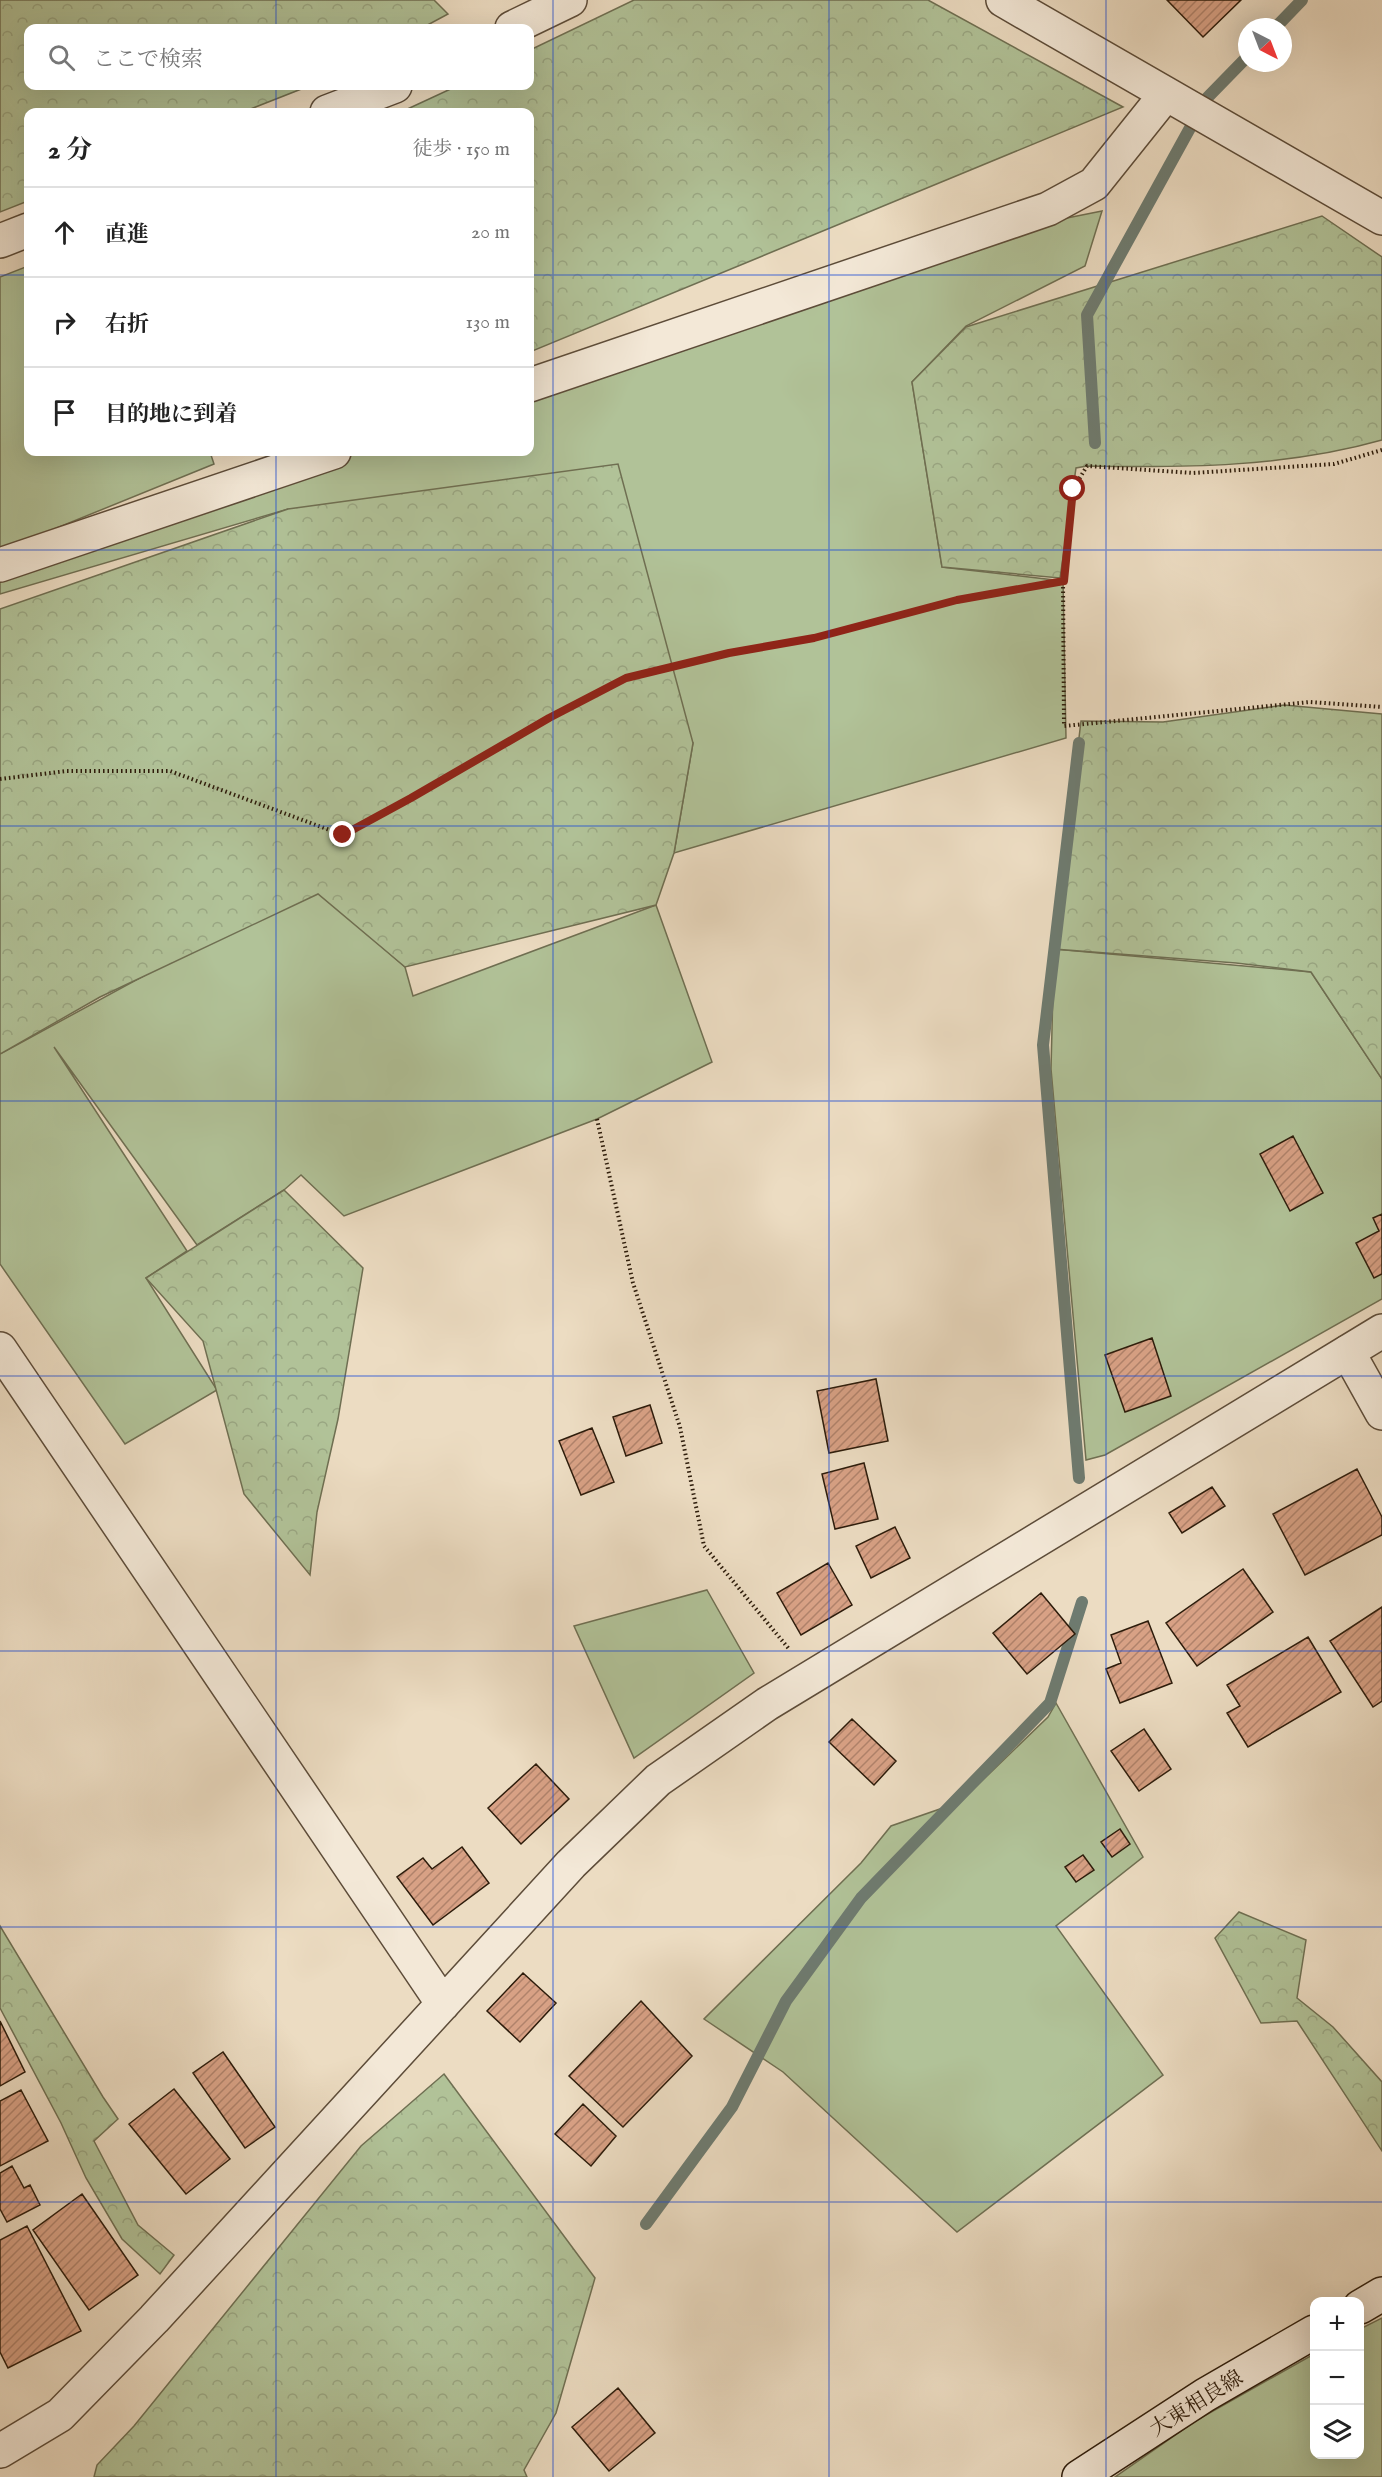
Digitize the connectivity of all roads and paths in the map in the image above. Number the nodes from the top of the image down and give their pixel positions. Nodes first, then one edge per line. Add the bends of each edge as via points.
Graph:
1 (570, 0) edge
2 (1003, 0) edge
3 (520, 24) edge
4 (385, 90) edge
5 (1172, 98) junction
6 (337, 108) edge
7 (1382, 218) edge
8 (24, 232) edge
9 (0, 241) edge
10 (534, 384) edge
11 (1382, 450) edge
12 (322, 456) edge
13 (0, 565) edge
14 (1064, 581) junction
15 (1382, 707) edge
16 (0, 779) edge
17 (597, 1119) dead end
18 (1382, 1330) edge
19 (0, 1349) edge
20 (1348, 1352) junction
21 (1382, 1413) edge
22 (812, 1677) junction
23 (442, 2004) junction
24 (1382, 2294) edge
25 (1364, 2304) edge
26 (1310, 2334) edge
27 (0, 2451) edge
28 (1079, 2477) edge

1 - 3 street
2 - 5 street
4 - 6 street
5 - 7 street
5 - 10 street via 1094,184 1048,209
8 - 9 street
11 - 14 path via 1334,464 1193,473 1087,466 1073,489
12 - 13 street
14 - 15 path via 1064,726 1310,702
14 - 16 path via 957,600 814,638 729,653 626,678 343,835 170,771 67,771
17 - 22 path via 633,1283 680,1427 704,1546
18 - 20 street
19 - 23 street
20 - 21 street
20 - 22 street
22 - 23 street via 658,1780 571,1864
23 - 27 street via 162,2310 60,2415
24 - 25 street
26 - 28 street, 大東相良線 via 1205,2395

